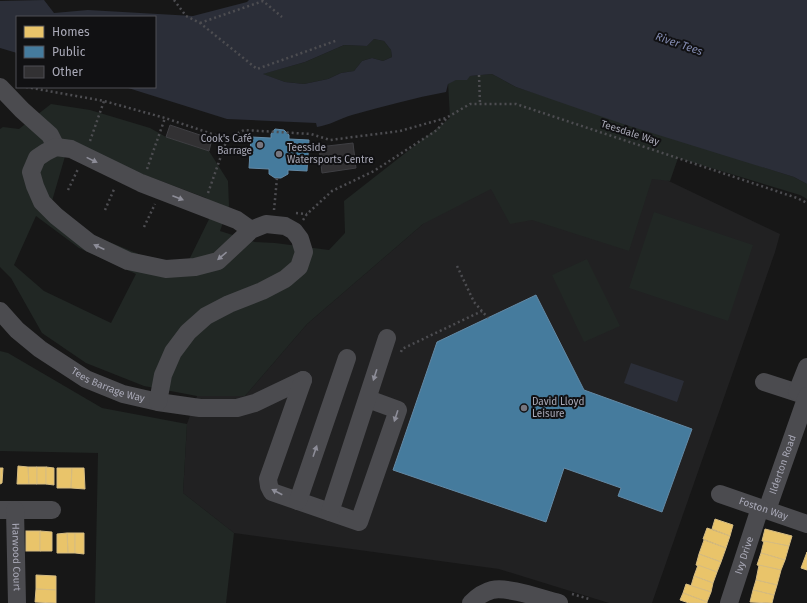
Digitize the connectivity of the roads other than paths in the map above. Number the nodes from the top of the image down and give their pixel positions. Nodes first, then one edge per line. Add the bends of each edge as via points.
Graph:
1 (0, 87) edge
2 (56, 147) junction
3 (251, 230) junction
4 (0, 311) edge
5 (387, 338) dead end
6 (347, 358) dead end
7 (807, 367) edge
8 (764, 382) dead end
9 (804, 395) edge
10 (269, 396) junction
11 (368, 399) junction
12 (158, 402) junction
13 (288, 420) junction
14 (720, 494) dead end
15 (298, 501) junction
16 (763, 509) junction
17 (8, 510) edge
18 (52, 510) dead end
19 (330, 512) junction
20 (807, 524) edge
21 (17, 603) edge
22 (471, 603) edge
23 (559, 603) edge
24 (729, 603) edge

1 - 2 street via 50,135
2 -> 3 street via 71,149 121,174 237,220
3 -> 2 street via 218,261 195,267 166,268 128,261 90,243 42,202 31,172 37,158
3 - 12 street via 266,224 285,226 294,231 304,252 299,267 285,279 206,316 188,332 174,352 163,375
4 - 12 street, Tees Barrage Way via 40,350 86,379 124,394
5 -> 11 street
15 -> 6 street
7 - 9 street, Ilderton Road
8 - 9 street
9 - 16 street, Ilderton Road
10 - 12 street, Tees Barrage Way via 238,408 200,408
10 - 13 street
10 - 13 street, Tees Barrage Way via 303,380
11 - 19 street
11 -> 19 street via 398,410 359,522
15 -> 13 street via 272,492 268,486 268,479
14 - 16 street, Foston Way
15 - 19 street
16 - 20 street, Foston Way
16 - 24 street, Ivy Drive
17 - 18 street, Harwood Court
17 - 21 street, Harwood Court
22 - 23 street via 477,597 493,590 512,591

